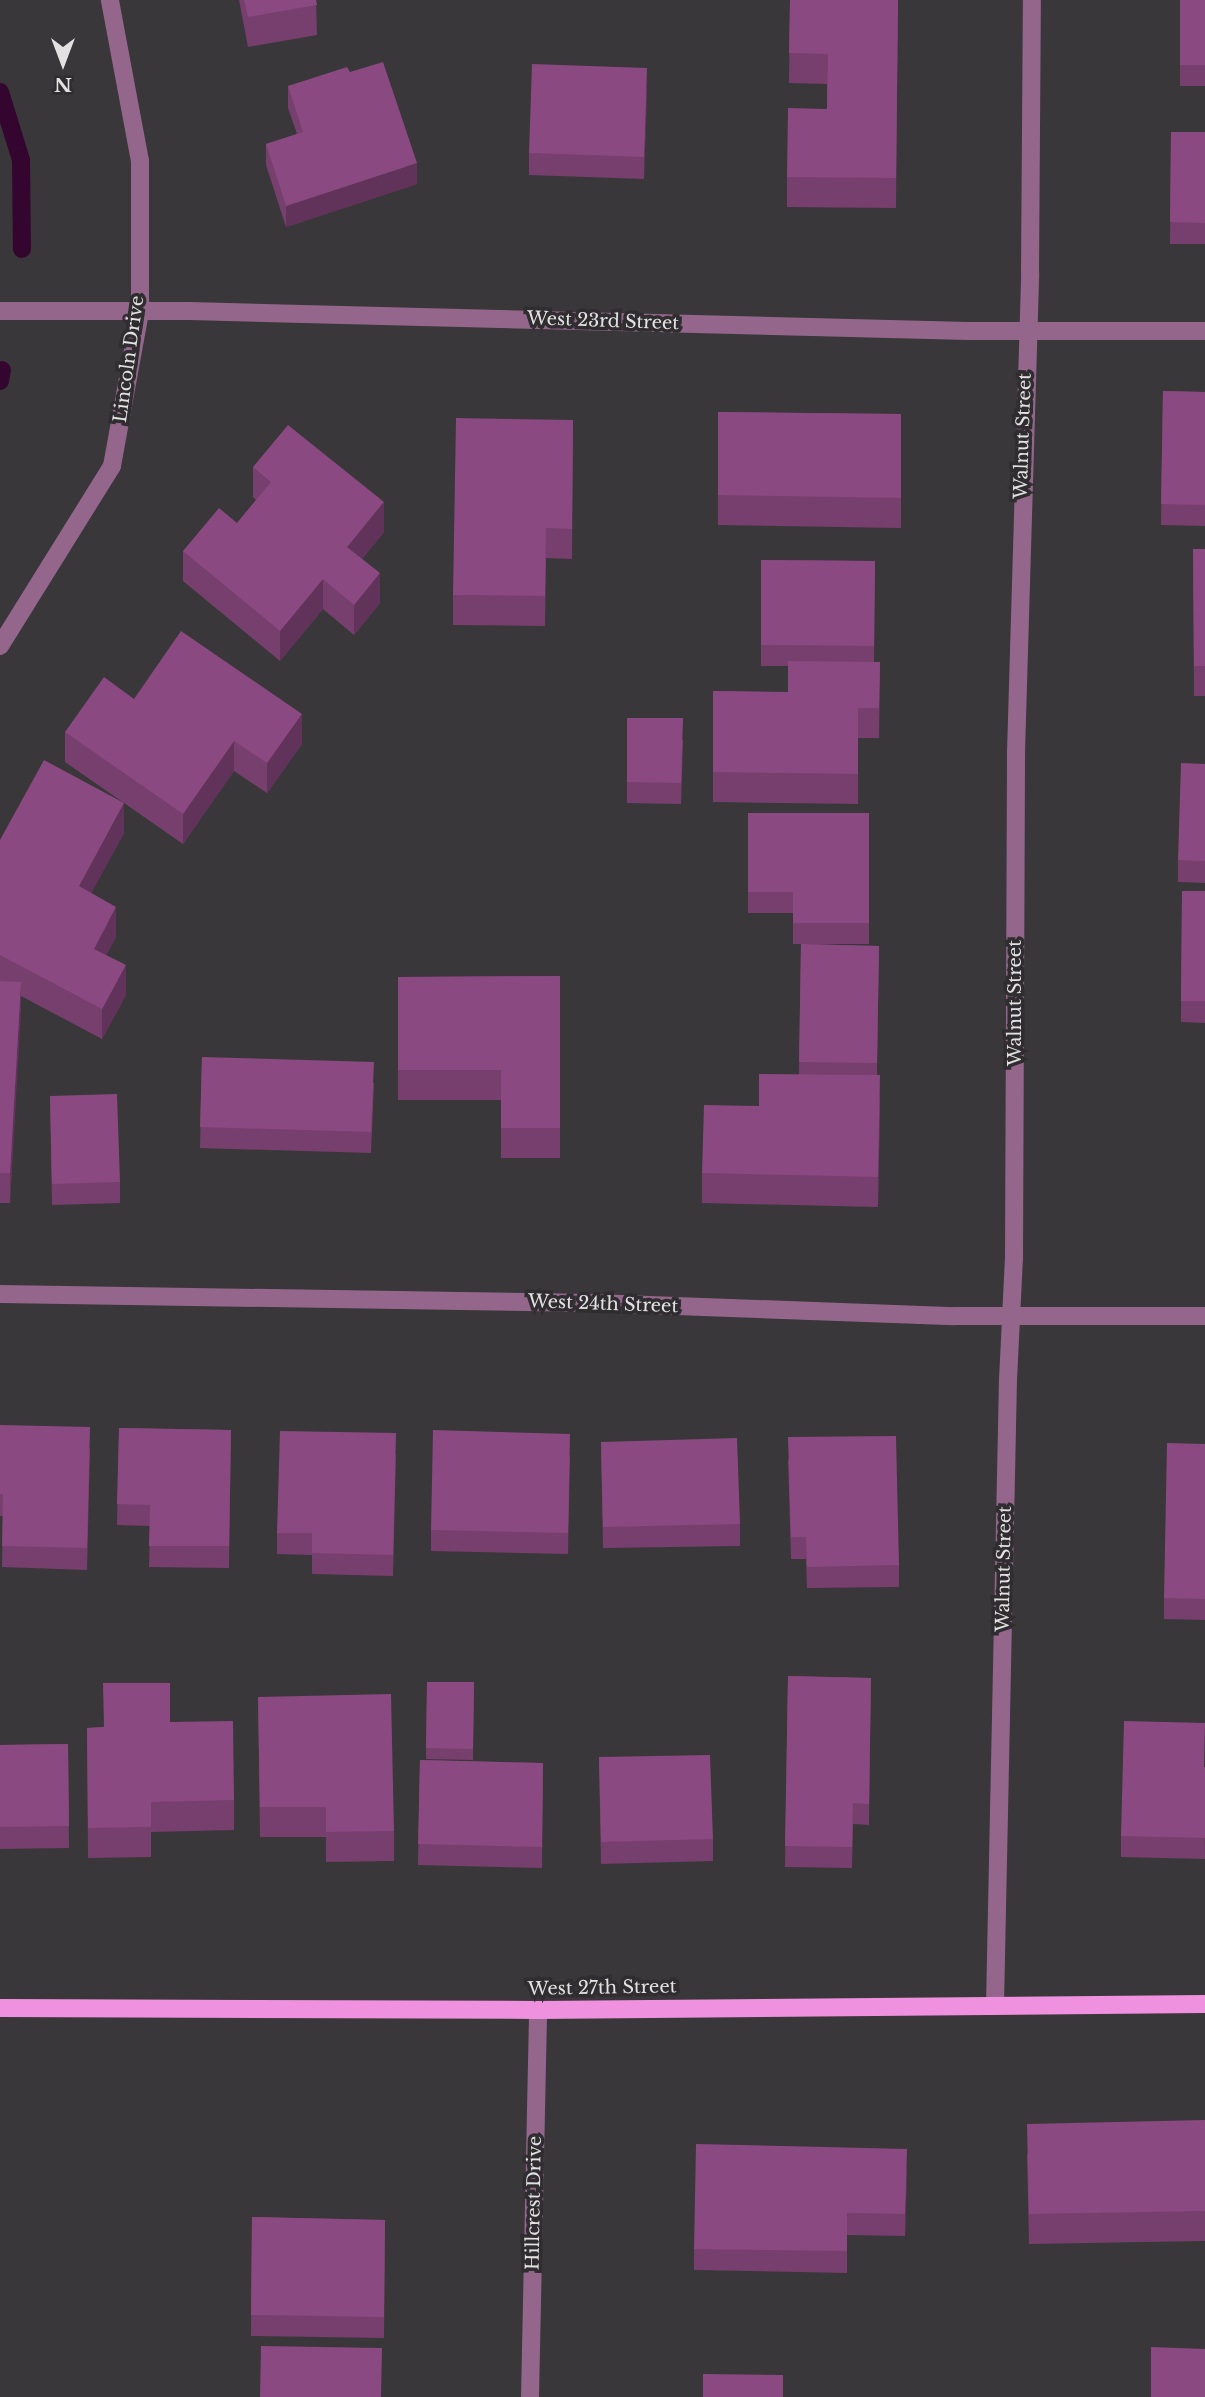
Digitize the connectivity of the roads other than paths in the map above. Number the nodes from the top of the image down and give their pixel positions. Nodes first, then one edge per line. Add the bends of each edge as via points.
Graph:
1 (110, 0) edge
2 (1032, 0) edge
3 (0, 312) edge
4 (140, 312) junction
5 (1027, 330) junction
6 (1205, 331) edge
7 (0, 646) edge
8 (0, 1294) edge
9 (1205, 1316) edge
10 (1011, 1317) junction
11 (1205, 2004) edge
12 (995, 2005) junction
13 (0, 2008) edge
14 (538, 2010) junction
15 (530, 2397) edge

1 - 4 street, Lincoln Drive via 140,161
2 - 5 street, Walnut Street
3 - 4 street, West 23rd Street
4 - 5 street, West 23rd Street
4 - 7 street, Lincoln Drive via 112,466
5 - 6 street, West 23rd Street
5 - 10 street, Walnut Street via 1016,752
8 - 10 street, West 24th Street via 595,1303
9 - 10 street, West 24th Street
10 - 12 street, Walnut Street
11 - 12 main road, West 27th Street
12 - 14 main road, West 27th Street
13 - 14 main road, West 27th Street
14 - 15 street, Hillcrest Drive

